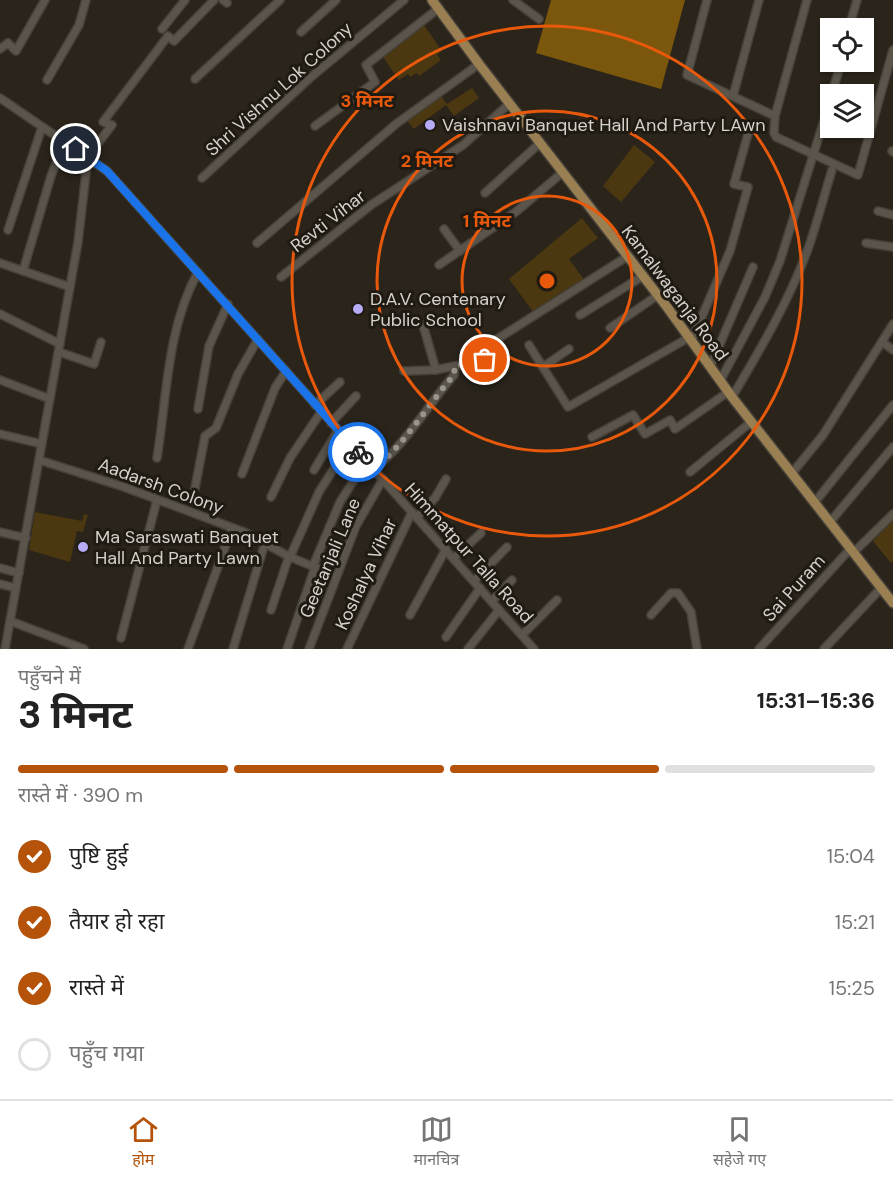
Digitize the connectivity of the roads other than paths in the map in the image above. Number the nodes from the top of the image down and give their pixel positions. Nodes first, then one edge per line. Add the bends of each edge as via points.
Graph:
1 (45, 0) edge
2 (86, 0) edge
3 (185, 0) edge
4 (214, 0) edge
5 (280, 0) edge
6 (336, 0) edge
7 (404, 0) edge
8 (513, 0) edge
9 (707, 0) edge
10 (759, 0) edge
11 (807, 0) edge
12 (857, 0) edge
13 (435, 4) edge
14 (852, 18) edge
15 (539, 19) dead end
16 (162, 29) dead end
17 (301, 32) dead end
18 (0, 49) edge
19 (893, 50) edge
20 (479, 64) junction
21 (47, 80) dead end
22 (195, 80) dead end
23 (733, 96) junction
24 (0, 98) edge
25 (509, 104) junction
26 (775, 116) junction
27 (315, 126) dead end
28 (42, 127) junction
29 (748, 134) dead end
30 (820, 138) edge
31 (65, 142) junction
32 (540, 143) junction
33 (88, 156) junction
34 (815, 156) junction
35 (832, 170) dead end
36 (563, 172) junction
37 (202, 178) dead end
38 (485, 193) dead end
39 (878, 211) dead end
40 (893, 215) edge
41 (444, 229) dead end
42 (8, 230) dead end
43 (257, 243) dead end
44 (866, 243) dead end
45 (893, 247) edge
46 (460, 251) junction
47 (628, 256) junction
48 (0, 263) edge
49 (439, 265) dead end
50 (753, 267) dead end
51 (23, 271) junction
52 (198, 272) junction
53 (643, 276) junction
54 (281, 277) dead end
55 (70, 287) junction
56 (658, 295) junction
57 (228, 304) junction
58 (0, 314) edge
59 (580, 315) dead end
60 (893, 324) edge
61 (423, 325) dead end
62 (610, 328) dead end
63 (258, 339) junction
64 (689, 340) junction
65 (101, 342) dead end
66 (882, 342) junction
67 (529, 345) dead end
68 (59, 348) junction
69 (570, 349) dead end
70 (893, 350) edge
71 (543, 367) junction
72 (710, 367) junction
73 (436, 370) junction
74 (455, 370) junction
75 (286, 371) junction
76 (404, 371) dead end
77 (0, 380) edge
78 (720, 381) junction
79 (340, 382) dead end
80 (730, 395) junction
81 (356, 396) dead end
82 (50, 399) junction
83 (315, 405) junction
84 (893, 405) edge
85 (198, 409) dead end
86 (321, 412) junction
87 (752, 422) junction
88 (331, 423) junction
89 (338, 430) junction
90 (0, 434) edge
91 (592, 437) dead end
92 (350, 443) junction
93 (42, 444) junction
94 (893, 447) edge
95 (157, 458) dead end
96 (39, 460) junction
97 (366, 461) junction
98 (374, 469) junction
99 (314, 470) dead end
100 (690, 472) dead end
101 (793, 472) junction
102 (242, 474) dead end
103 (383, 479) junction
104 (446, 479) dead end
105 (195, 488) dead end
106 (271, 498) dead end
107 (157, 500) junction
108 (815, 502) junction
109 (414, 514) junction
110 (893, 514) edge
111 (831, 522) junction
112 (232, 528) junction
113 (0, 532) edge
114 (481, 533) dead end
115 (26, 538) junction
116 (265, 543) junction
117 (507, 547) dead end
118 (446, 549) junction
119 (853, 550) junction
120 (290, 557) junction
121 (454, 558) junction
122 (314, 567) junction
123 (0, 568) edge
124 (19, 573) junction
125 (336, 576) junction
126 (512, 580) dead end
127 (474, 581) junction
128 (0, 584) edge
129 (16, 588) junction
130 (480, 588) junction
131 (882, 588) junction
132 (557, 600) dead end
133 (492, 601) junction
134 (893, 603) edge
135 (271, 610) dead end
136 (499, 610) junction
137 (410, 615) dead end
138 (651, 615) dead end
139 (0, 622) edge
140 (10, 623) junction
141 (522, 635) junction
142 (121, 638) dead end
143 (446, 638) dead end
144 (531, 648) edge
145 (5, 649) edge
146 (84, 649) edge
147 (188, 649) edge
148 (233, 649) edge
149 (287, 649) edge
150 (309, 649) edge
151 (348, 649) edge
152 (468, 649) edge
153 (697, 649) edge
154 (759, 649) edge
155 (824, 649) edge

1 - 18 street via 16,51 8,43
2 - 21 street via 79,25
3 - 16 street
4 - 33 street via 174,40 168,36 103,122 112,125
5 - 22 street
6 - 17 street
7 - 37 street, Shri Vishnu Lok Colony
8 - 15 street
9 - 23 street via 687,75
10 - 23 street
11 - 26 street
12 - 14 street
13 - 20 main road, Kamalwaganja Road
13 - 27 street via 366,65 375,82
19 - 34 street via 859,175
20 - 25 main road, Kamalwaganja Road
20 - 43 street via 396,124
23 - 26 street
24 - 28 street, Himmatpur Talla Road
25 - 32 main road, Kamalwaganja Road
25 - 54 street, Revti Vihar via 463,145 371,206
26 - 34 street via 776,137
28 - 31 street, Himmatpur Talla Road
28 - 42 street
29 - 64 street via 734,184 748,188 730,251
30 - 34 street
31 - 33 street, Himmatpur Talla Road
31 - 51 street
32 - 36 main road, Kamalwaganja Road
32 - 38 street
33 - 52 street, Himmatpur Talla Road via 107,171
33 - 55 street
34 - 78 street via 780,261
35 - 80 street via 794,284 761,348
36 - 46 street
36 - 47 main road, Kamalwaganja Road
39 - 40 street
41 - 46 street
44 - 45 street
46 - 49 street
47 - 53 main road, Kamalwaganja Road
47 - 74 street via 490,343 485,360
48 - 51 street
50 - 72 street
51 - 55 street
52 - 57 street, Himmatpur Talla Road
52 - 95 street via 175,328
53 - 56 main road, Kamalwaganja Road
53 - 59 street
55 - 68 street
56 - 62 street
56 - 64 main road, Kamalwaganja Road
57 - 63 street, Himmatpur Talla Road
57 - 85 street via 209,346
58 - 68 street
60 - 66 street
61 - 73 street
63 - 75 street, Himmatpur Talla Road
63 - 105 street via 238,374 216,428 205,436
64 - 71 street via 568,407
64 - 72 main road, Kamalwaganja Road
65 - 68 street via 94,364
66 - 70 street
66 - 101 street via 822,435
67 - 71 street
68 - 82 street
69 - 71 street
72 - 78 main road, Kamalwaganja Road
73 - 74 street
73 - 76 street
74 - 98 street via 402,442
75 - 83 street, Himmatpur Talla Road
75 - 102 street via 275,388
77 - 82 street
78 - 80 main road, Kamalwaganja Road
79 - 83 street
80 - 87 main road, Kamalwaganja Road
80 - 91 street via 675,429 670,420 645,434 633,415
81 - 88 street
82 - 93 street
83 - 86 street, Himmatpur Talla Road
84 - 108 street
86 - 88 street, Himmatpur Talla Road
86 - 106 street via 290,458
87 - 100 street
87 - 101 main road, Kamalwaganja Road
88 - 89 street, Himmatpur Talla Road
89 - 92 street, Himmatpur Talla Road
89 - 99 street
90 - 93 street
92 - 97 street, Himmatpur Talla Road
92 - 120 street via 319,492
93 - 96 street
94 - 111 street
96 - 107 street, Aadarsh Colony
96 - 115 street
97 - 98 street, Himmatpur Talla Road
97 - 122 street via 340,502
98 - 103 street, Himmatpur Talla Road
101 - 108 main road, Kamalwaganja Road
103 - 109 street, Himmatpur Talla Road
103 - 125 street, Geetanjali Lane via 356,526
104 - 109 street, Koshalya Vihar via 435,498
107 - 112 street, Aadarsh Colony
107 - 142 street
108 - 111 main road, Kamalwaganja Road
109 - 118 street, Himmatpur Talla Road
109 - 151 street, Koshalya Vihar
110 - 119 street, Sai Puram
111 - 119 main road, Kamalwaganja Road
112 - 116 street, Aadarsh Colony
112 - 147 street
113 - 115 street
114 - 121 street
115 - 124 street
116 - 120 street, Aadarsh Colony
116 - 148 street
117 - 127 street
118 - 121 street, Himmatpur Talla Road
118 - 137 street
119 - 131 main road, Kamalwaganja Road
119 - 154 street, Sai Puram
120 - 122 street, Aadarsh Colony
120 - 135 street
121 - 127 street, Himmatpur Talla Road
122 - 125 street, Aadarsh Colony
122 - 149 street
123 - 124 street
124 - 129 street
125 - 150 street, Geetanjali Lane
126 - 133 street
127 - 130 street, Himmatpur Talla Road
128 - 129 street
129 - 140 street
130 - 133 street, Himmatpur Talla Road
130 - 143 street
131 - 134 main road, Kamalwaganja Road
131 - 155 street
132 - 141 street
133 - 136 street, Himmatpur Talla Road
136 - 141 street, Himmatpur Talla Road
136 - 152 street
138 - 153 street via 670,593 678,593 691,612
139 - 140 street
140 - 145 street
140 - 146 street
141 - 144 street, Himmatpur Talla Road

